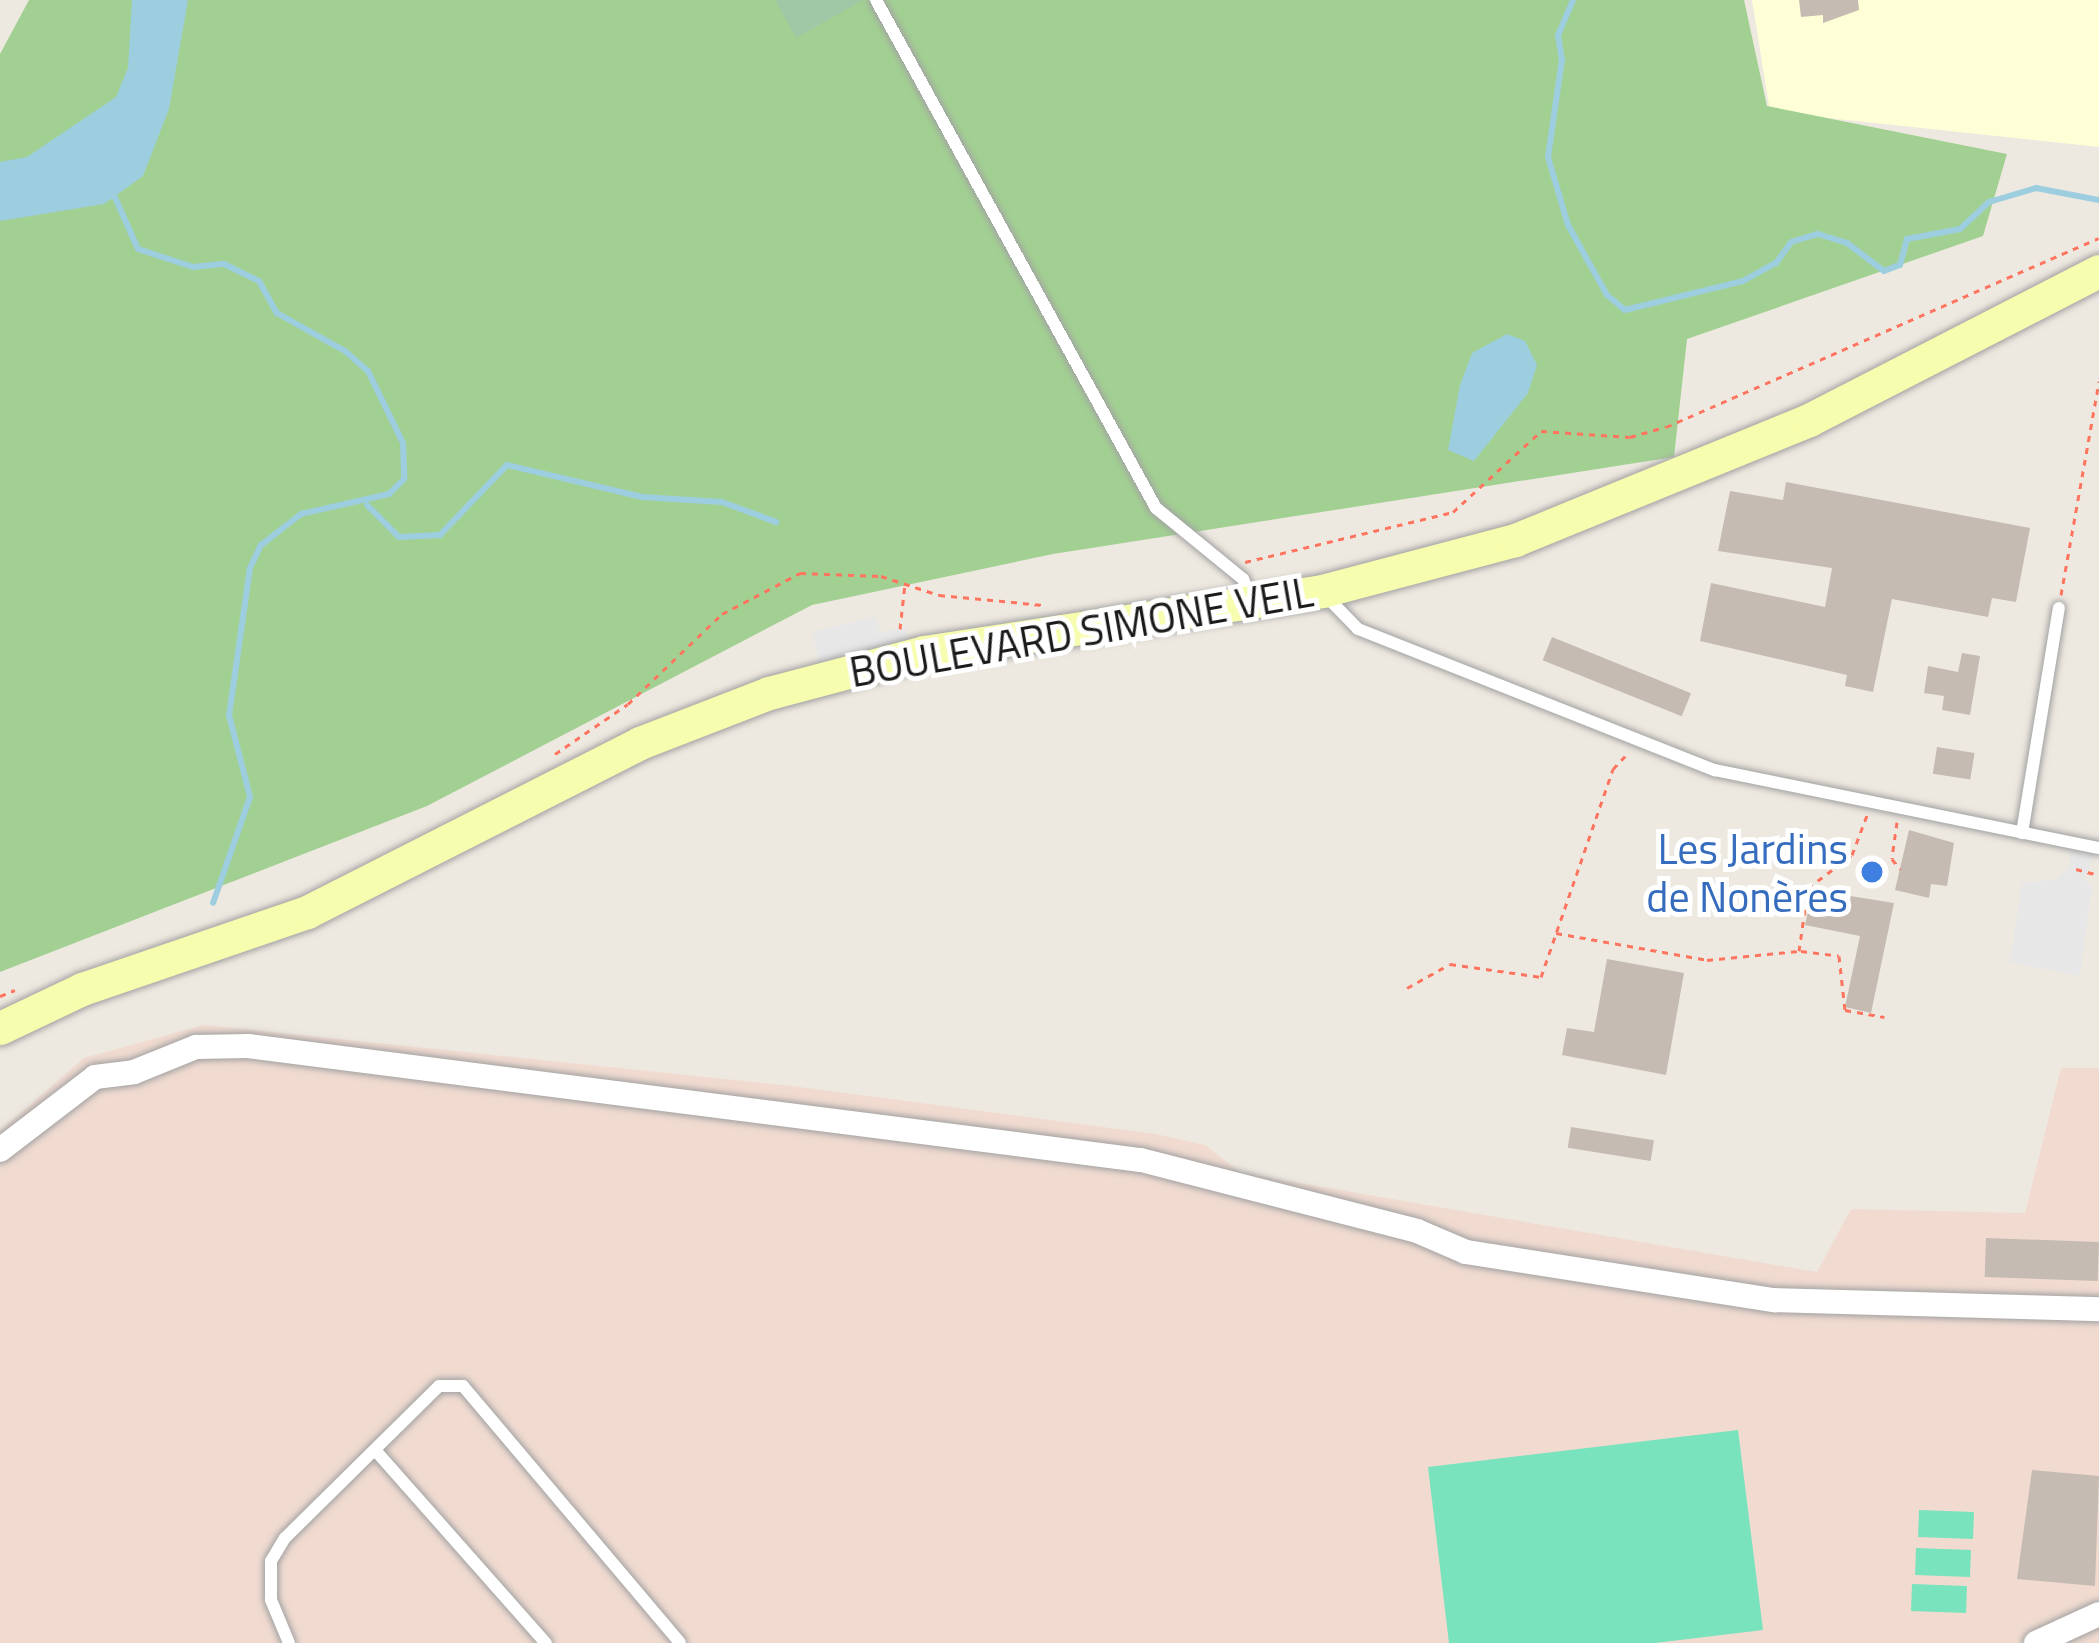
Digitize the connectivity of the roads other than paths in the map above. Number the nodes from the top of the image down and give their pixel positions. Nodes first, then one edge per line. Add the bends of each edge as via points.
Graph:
1 (876, 0) edge
2 (2099, 271) edge
3 (1322, 591) junction
4 (1248, 592) junction
5 (2059, 608) road end
6 (2022, 833) junction
7 (2099, 848) edge
8 (0, 1028) edge
9 (0, 1150) edge
10 (2099, 1309) edge
11 (375, 1450) junction
12 (2099, 1614) edge
13 (289, 1643) edge
14 (546, 1643) edge
15 (680, 1643) edge
16 (2036, 1643) edge

1 - 4 lane via 1156,508
2 - 3 main road, BOULEVARD SIMONE VEIL via 1694,472 1514,540
3 - 4 main road, BOULEVARD SIMONE VEIL
3 - 6 lane via 1358,629 1714,770
4 - 8 main road, BOULEVARD SIMONE VEIL via 896,658 718,710 569,777 382,880 82,989
5 - 6 lane
6 - 7 lane
9 - 10 street via 95,1077 134,1072 196,1047 248,1046 1141,1160 1417,1231 1466,1252 1774,1300
11 - 13 lane via 271,1561 271,1600
11 - 14 lane
11 - 15 lane via 439,1386 464,1386
12 - 16 street

